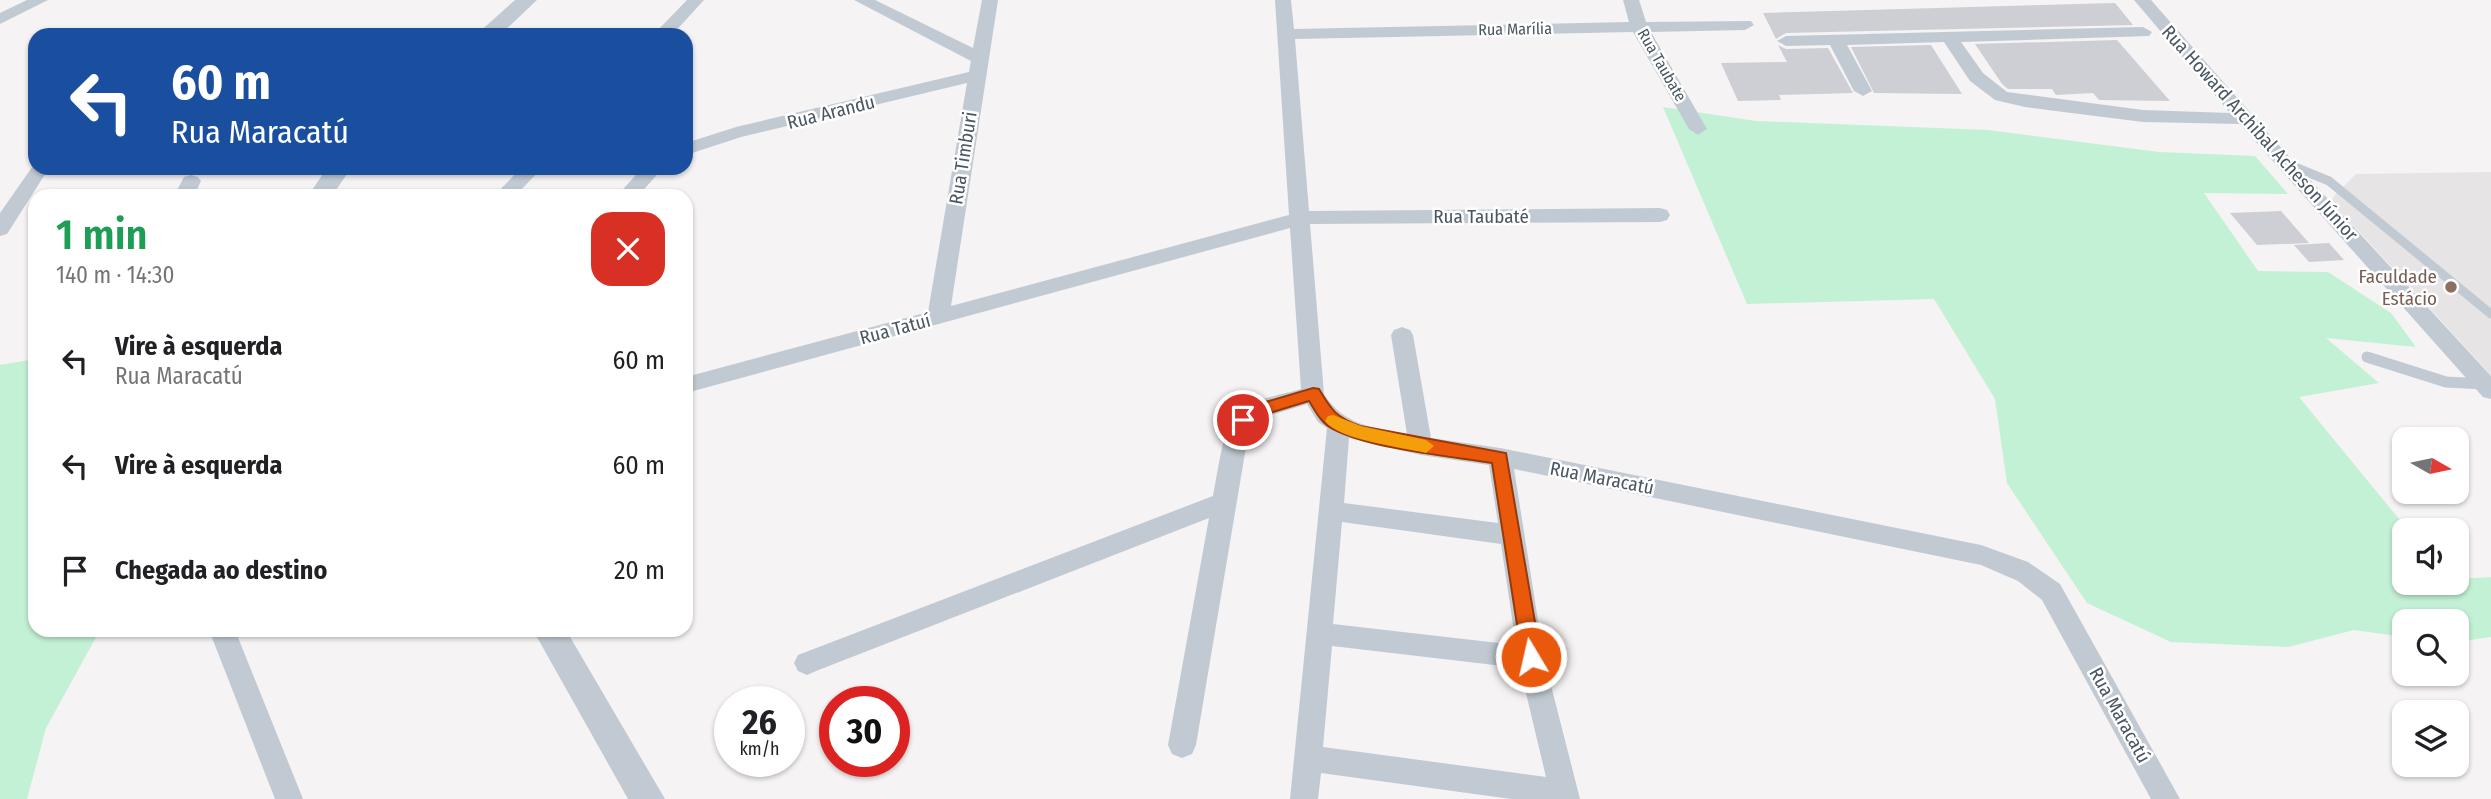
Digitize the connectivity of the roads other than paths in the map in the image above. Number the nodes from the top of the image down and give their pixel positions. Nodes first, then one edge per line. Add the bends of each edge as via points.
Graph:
1 (40, 0) edge
2 (527, 0) edge
3 (696, 0) edge
4 (862, 0) edge
5 (990, 0) edge
6 (1283, 0) edge
7 (1631, 0) edge
8 (2142, 0) edge
9 (0, 19) edge
10 (1745, 25) dead end
11 (1639, 27) junction
12 (495, 28) edge
13 (669, 28) edge
14 (2143, 32) dead end
15 (1285, 34) junction
16 (1950, 36) junction
17 (1786, 40) dead end
18 (1836, 40) junction
19 (978, 67) junction
20 (1863, 91) dead end
21 (2246, 119) junction
22 (1698, 129) dead end
23 (693, 147) edge
24 (2284, 163) junction
25 (35, 175) edge
26 (525, 175) edge
27 (646, 175) edge
28 (512, 189) edge
29 (634, 189) edge
30 (1660, 215) dead end
31 (1302, 218) junction
32 (0, 229) edge
33 (1104, 270) joint
34 (2491, 314) edge
35 (938, 317) junction
36 (1402, 334) dead end
37 (2367, 357) dead end
38 (693, 383) edge
39 (2487, 388) edge
40 (1313, 394) junction
41 (1339, 424) junction
42 (1421, 446) junction
43 (1500, 457) junction
44 (1225, 502) junction
45 (1330, 511) junction
46 (1511, 535) junction
47 (1318, 633) junction
48 (225, 637) edge
49 (553, 637) edge
50 (1531, 657) junction
51 (807, 663) dead end
52 (1182, 745) dead end
53 (1306, 758) junction
54 (1566, 796) edge
55 (289, 799) edge
56 (647, 799) edge
57 (1304, 799) edge
58 (2166, 799) edge

1 - 9 street
2 - 12 street
3 - 13 street
4 - 19 street
5 - 19 street, Rua Timburi
6 - 15 street
7 - 11 street, Rua Taubate
8 - 21 street, Rua Howard Archibal Acheson Júnior
10 - 11 street, Rua Marília
11 - 15 street, Rua Marília
11 - 22 street, Rua Taubate
14 - 16 street
15 - 31 street
16 - 18 street
16 - 21 street via 1976,77 2001,96 2143,116
17 - 18 street
18 - 20 street
19 - 23 street, Rua Arandu
19 - 35 street, Rua Timburi
21 - 24 street, Rua Howard Archibal Acheson Júnior
24 - 34 lane via 2329,181
24 - 39 street, Rua Howard Archibal Acheson Júnior
25 - 32 street
26 - 28 street
27 - 29 street
30 - 31 street, Rua Taubaté
31 - 33 street, Rua Taubaté
31 - 40 street
33 - 35 street, Rua Tatuí
35 - 38 street, Rua Tatuí
36 - 42 street
37 - 39 lane via 2446,382
40 - 41 street via 1326,416
40 - 44 street via 1243,420
41 - 42 street, Rua Maracatú
41 - 45 street
42 - 43 street, Rua Maracatú
43 - 46 street
43 - 58 street, Rua Maracatú via 1981,555 2023,570 2051,592
44 - 51 street
44 - 52 street
45 - 46 street
45 - 47 street
46 - 50 street
47 - 50 street
47 - 53 street
48 - 55 street
49 - 56 street
50 - 54 street
53 - 54 street
53 - 57 street

